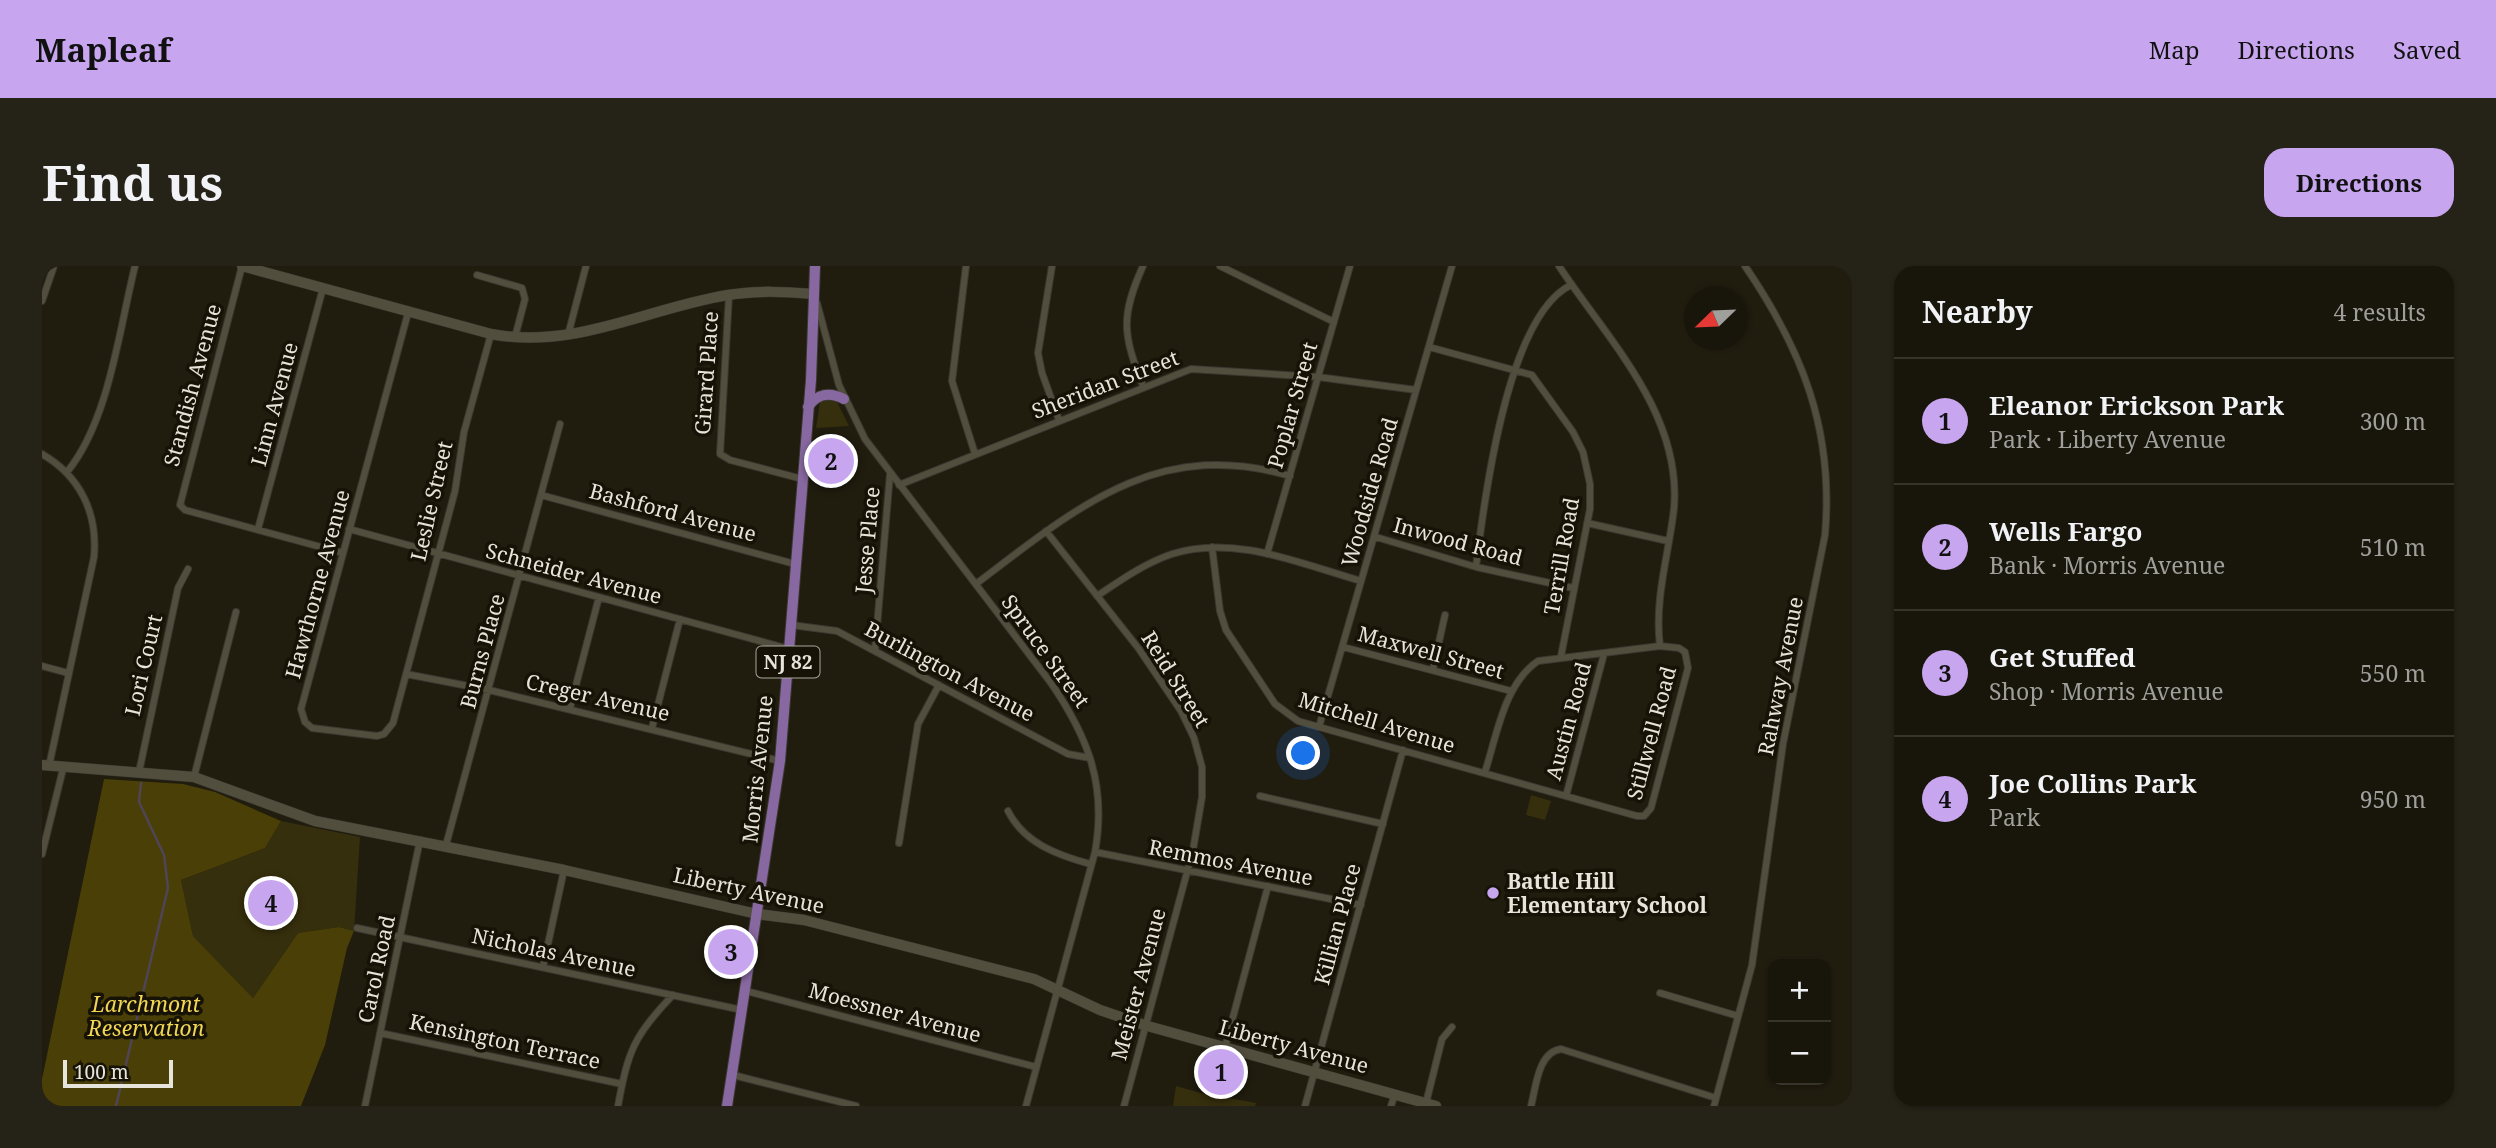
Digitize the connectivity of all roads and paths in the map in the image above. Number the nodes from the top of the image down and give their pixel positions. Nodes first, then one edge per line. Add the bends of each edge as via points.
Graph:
1 (54, 266) edge
2 (135, 266) edge
3 (242, 266) edge
4 (586, 266) edge
5 (815, 266) edge
6 (966, 266) edge
7 (1052, 266) edge
8 (1143, 266) edge
9 (1220, 266) edge
10 (1350, 266) edge
11 (1452, 266) edge
12 (1559, 266) edge
13 (1745, 266) edge
14 (477, 275) dead end
15 (1571, 285) junction
16 (323, 288) junction
17 (729, 294) junction
18 (814, 294) junction
19 (42, 301) edge
20 (408, 313) junction
21 (1334, 322) junction
22 (491, 334) junction
23 (567, 336) junction
24 (514, 339) junction
25 (1429, 347) junction
26 (1517, 371) junction
27 (1318, 377) junction
28 (1143, 386) junction
29 (1416, 390) junction
30 (844, 399) junction
31 (808, 407) junction
32 (1059, 420) junction
33 (560, 424) dead end
34 (42, 454) edge
35 (975, 454) junction
36 (66, 472) junction
37 (890, 474) junction
38 (1290, 475) junction
39 (802, 480) junction
40 (899, 485) junction
41 (541, 495) junction
42 (1587, 523) junction
43 (258, 529) junction
44 (349, 529) junction
45 (1046, 531) junction
46 (1376, 537) junction
47 (1668, 541) junction
48 (1212, 547) junction
49 (343, 553) junction
50 (1267, 554) junction
51 (438, 555) junction
52 (795, 564) junction
53 (1476, 567) junction
54 (188, 569) dead end
55 (520, 576) junction
56 (1361, 581) junction
57 (975, 584) junction
58 (1573, 588) junction
59 (1097, 596) junction
60 (599, 597) junction
61 (236, 612) dead end
62 (1445, 615) dead end
63 (680, 620) junction
64 (791, 625) junction
65 (1660, 646) junction
66 (1343, 647) junction
67 (789, 649) junction
68 (875, 650) junction
69 (1604, 654) junction
70 (1561, 656) junction
71 (42, 666) edge
72 (1433, 669) junction
73 (68, 673) junction
74 (406, 674) junction
75 (939, 685) junction
76 (489, 690) junction
77 (1511, 691) junction
78 (570, 708) junction
79 (1319, 727) junction
80 (652, 728) junction
81 (1403, 750) junction
82 (1090, 758) junction
83 (780, 761) junction
84 (45, 765) edge
85 (63, 769) junction
86 (139, 772) junction
87 (1485, 772) junction
88 (194, 777) junction
89 (1260, 796) dead end
90 (1566, 796) junction
91 (1008, 811) dead end
92 (1637, 816) joint
93 (1383, 824) junction
94 (420, 840) junction
95 (899, 844) dead end
96 (446, 845) junction
97 (1095, 852) junction
98 (42, 854) edge
99 (1090, 864) junction
100 (564, 870) junction
101 (1186, 871) junction
102 (1268, 886) junction
103 (1361, 905) junction
104 (757, 914) junction
105 (357, 928) dead end
106 (401, 937) junction
107 (543, 967) junction
108 (1060, 989) junction
109 (746, 991) junction
110 (1660, 993) dead end
111 (673, 995) junction
112 (743, 1010) junction
113 (1738, 1016) junction
114 (1144, 1025) junction
115 (1452, 1027) dead end
116 (380, 1033) junction
117 (1225, 1047) junction
118 (1036, 1067) junction
119 (1315, 1070) junction
120 (733, 1074) junction
121 (622, 1084) junction
122 (1395, 1094) junction
123 (1716, 1098) junction
124 (1431, 1104) edge
125 (848, 1105) edge
126 (365, 1106) edge
127 (618, 1106) edge
128 (727, 1106) edge
129 (856, 1106) edge
130 (1026, 1106) edge
131 (1124, 1106) edge
132 (1305, 1106) edge
133 (1391, 1106) edge
134 (1531, 1106) edge
135 (1714, 1106) edge

1 - 19 street
2 - 36 street via 96,423
3 - 16 street
3 - 43 street, Standish Avenue via 180,505
4 - 23 street
5 - 18 main road, Morris Avenue / NJ 82
6 - 35 street via 952,381
7 - 32 street via 1038,353
8 - 28 street via 1127,312 1125,336
9 - 21 street
10 - 21 street, Poplar Street
11 - 25 street, Woodside Road
12 - 15 street
13 - 113 street, Rahway Avenue via 1778,317 1807,377 1820,426 1828,487 1825,535 1778,772 1756,942
14 - 24 street via 522,288 525,299
15 - 26 street via 1539,312
15 - 47 street via 1645,391 1662,425 1674,485
16 - 20 street
16 - 43 street, Linn Avenue
17 - 18 street
17 - 23 street
17 - 39 street, Girard Place via 720,454
18 - 30 street, Spruce Street
18 - 31 main road, Morris Avenue / NJ 82
20 - 22 street
20 - 44 street, Hawthorne Avenue
21 - 27 street, Poplar Street
22 - 24 street
22 - 51 street, Leslie Street
23 - 24 street
25 - 26 street, Terrill Road
25 - 29 street, Woodside Road
26 - 42 street, Terrill Road via 1532,375 1578,441 1590,484
26 - 53 street via 1495,442
27 - 28 street, Sheridan Street via 1209,368 1191,369
27 - 29 street, Sheridan Street
27 - 38 street, Poplar Street
28 - 32 street, Sheridan Street
29 - 46 street, Woodside Road
30 - 31 main road via 827,394
30 - 37 street, Spruce Street
31 - 39 main road, Morris Avenue / NJ 82
32 - 35 street, Sheridan Street
33 - 41 street, Burns Place
34 - 36 street
35 - 40 street, Sheridan Street
36 - 73 street via 88,505 95,536
37 - 40 street, Spruce Street
37 - 68 street, Jesse Place
38 - 45 street via 1242,464 1189,465 1120,486
38 - 50 street, Poplar Street
39 - 52 main road, Morris Avenue / NJ 82
40 - 57 street, Spruce Street
41 - 52 street, Bashford Avenue
41 - 55 street, Burns Place
42 - 47 street
42 - 58 street, Terrill Road
43 - 49 street
44 - 49 street, Hawthorne Avenue
44 - 51 street, Schneider Avenue
45 - 57 street
45 - 59 street, Reid Street
46 - 53 street, Inwood Road
46 - 56 street, Woodside Road
47 - 65 street via 1657,612
48 - 50 street
48 - 59 street via 1155,561
48 - 79 street, Mitchell Avenue via 1226,629 1275,704 1298,721
49 - 74 street, Hawthorne Avenue via 301,709 305,722 312,728 360,736 384,734 393,723
50 - 56 street
51 - 55 street, Schneider Avenue
51 - 74 street, Leslie Street
52 - 64 main road, Morris Avenue / NJ 82
53 - 58 street, Inwood Road
54 - 86 street, Lori Court via 177,588
55 - 60 street, Schneider Avenue
55 - 76 street, Burns Place
56 - 66 street, Woodside Road
57 - 82 street, Spruce Street via 1073,716
58 - 70 street, Terrill Road
59 - 101 street, Reid Street via 1139,649 1194,738 1202,767 1202,797
60 - 63 street, Schneider Avenue
60 - 78 street
61 - 88 street
62 - 72 street
63 - 67 street, Schneider Avenue
63 - 80 street
64 - 67 main road, Morris Avenue / NJ 82
64 - 68 street, Burlington Avenue via 837,631
65 - 69 street
65 - 92 street, Stillwell Road via 1685,652 1688,668 1651,808
66 - 72 street, Maxwell Street
66 - 79 street, Woodside Road
67 - 83 main road, Morris Avenue / NJ 82
68 - 75 street, Burlington Avenue
69 - 70 street
69 - 90 street, Austin Road
70 - 77 street via 1543,658 1528,667
71 - 73 street
72 - 77 street, Maxwell Street
73 - 84 street
74 - 76 street, Creger Avenue
75 - 82 street, Burlington Avenue via 1068,754
75 - 95 street via 918,724
76 - 78 street, Creger Avenue
76 - 96 street, Burns Place
77 - 87 street
78 - 80 street, Creger Avenue
79 - 81 street, Mitchell Avenue
80 - 83 street, Creger Avenue
81 - 87 street, Mitchell Avenue
81 - 93 street, Killian Place
82 - 97 street, Spruce Street via 1101,813
83 - 104 main road, Morris Avenue / NJ 82
84 - 85 street, Liberty Avenue
85 - 86 street, Liberty Avenue
85 - 98 street
86 - 88 street, Liberty Avenue
87 - 90 street, Mitchell Avenue
88 - 94 street, Liberty Avenue via 315,821
89 - 93 street
90 - 92 street, Mitchell Avenue
91 - 99 street via 1016,826 1054,854
93 - 103 street, Killian Place
94 - 96 street, Liberty Avenue
94 - 106 street, Carol Road
96 - 100 street, Liberty Avenue
97 - 99 street, Spruce Street
97 - 101 street, Remmos Avenue
99 - 108 street, Spruce Street
100 - 104 street, Liberty Avenue
100 - 107 street
101 - 102 street, Remmos Avenue
101 - 114 street, Meister Avenue
102 - 103 street, Remmos Avenue
102 - 117 street
103 - 119 street, Killian Place
104 - 108 street, Liberty Avenue via 804,920
104 - 109 main road, Morris Avenue / NJ 82
105 - 106 street, Nicholas Avenue
106 - 107 street, Nicholas Avenue
106 - 116 street, Carol Road
107 - 111 street, Nicholas Avenue
108 - 114 street, Liberty Avenue via 1100,1010
108 - 118 street, Spruce Street
109 - 112 main road, Morris Avenue / NJ 82
109 - 118 street, Moessner Avenue
110 - 113 street
111 - 112 street, Nicholas Avenue
111 - 121 street via 637,1036
112 - 120 main road, Morris Avenue / NJ 82
113 - 123 street, Rahway Avenue
114 - 117 street, Liberty Avenue
114 - 131 street, Meister Avenue
115 - 124 street via 1442,1039
116 - 121 street, Kensington Terrace
116 - 126 street, Carol Road
117 - 119 street, Liberty Avenue
118 - 130 street, Spruce Street
119 - 122 street, Liberty Avenue
119 - 132 street, Killian Place
120 - 125 street
120 - 128 main road, Morris Avenue / NJ 82
121 - 127 street
122 - 124 street, Liberty Avenue
122 - 133 street
123 - 134 street via 1561,1049 1545,1059
123 - 135 street, Rahway Avenue
125 - 129 street

